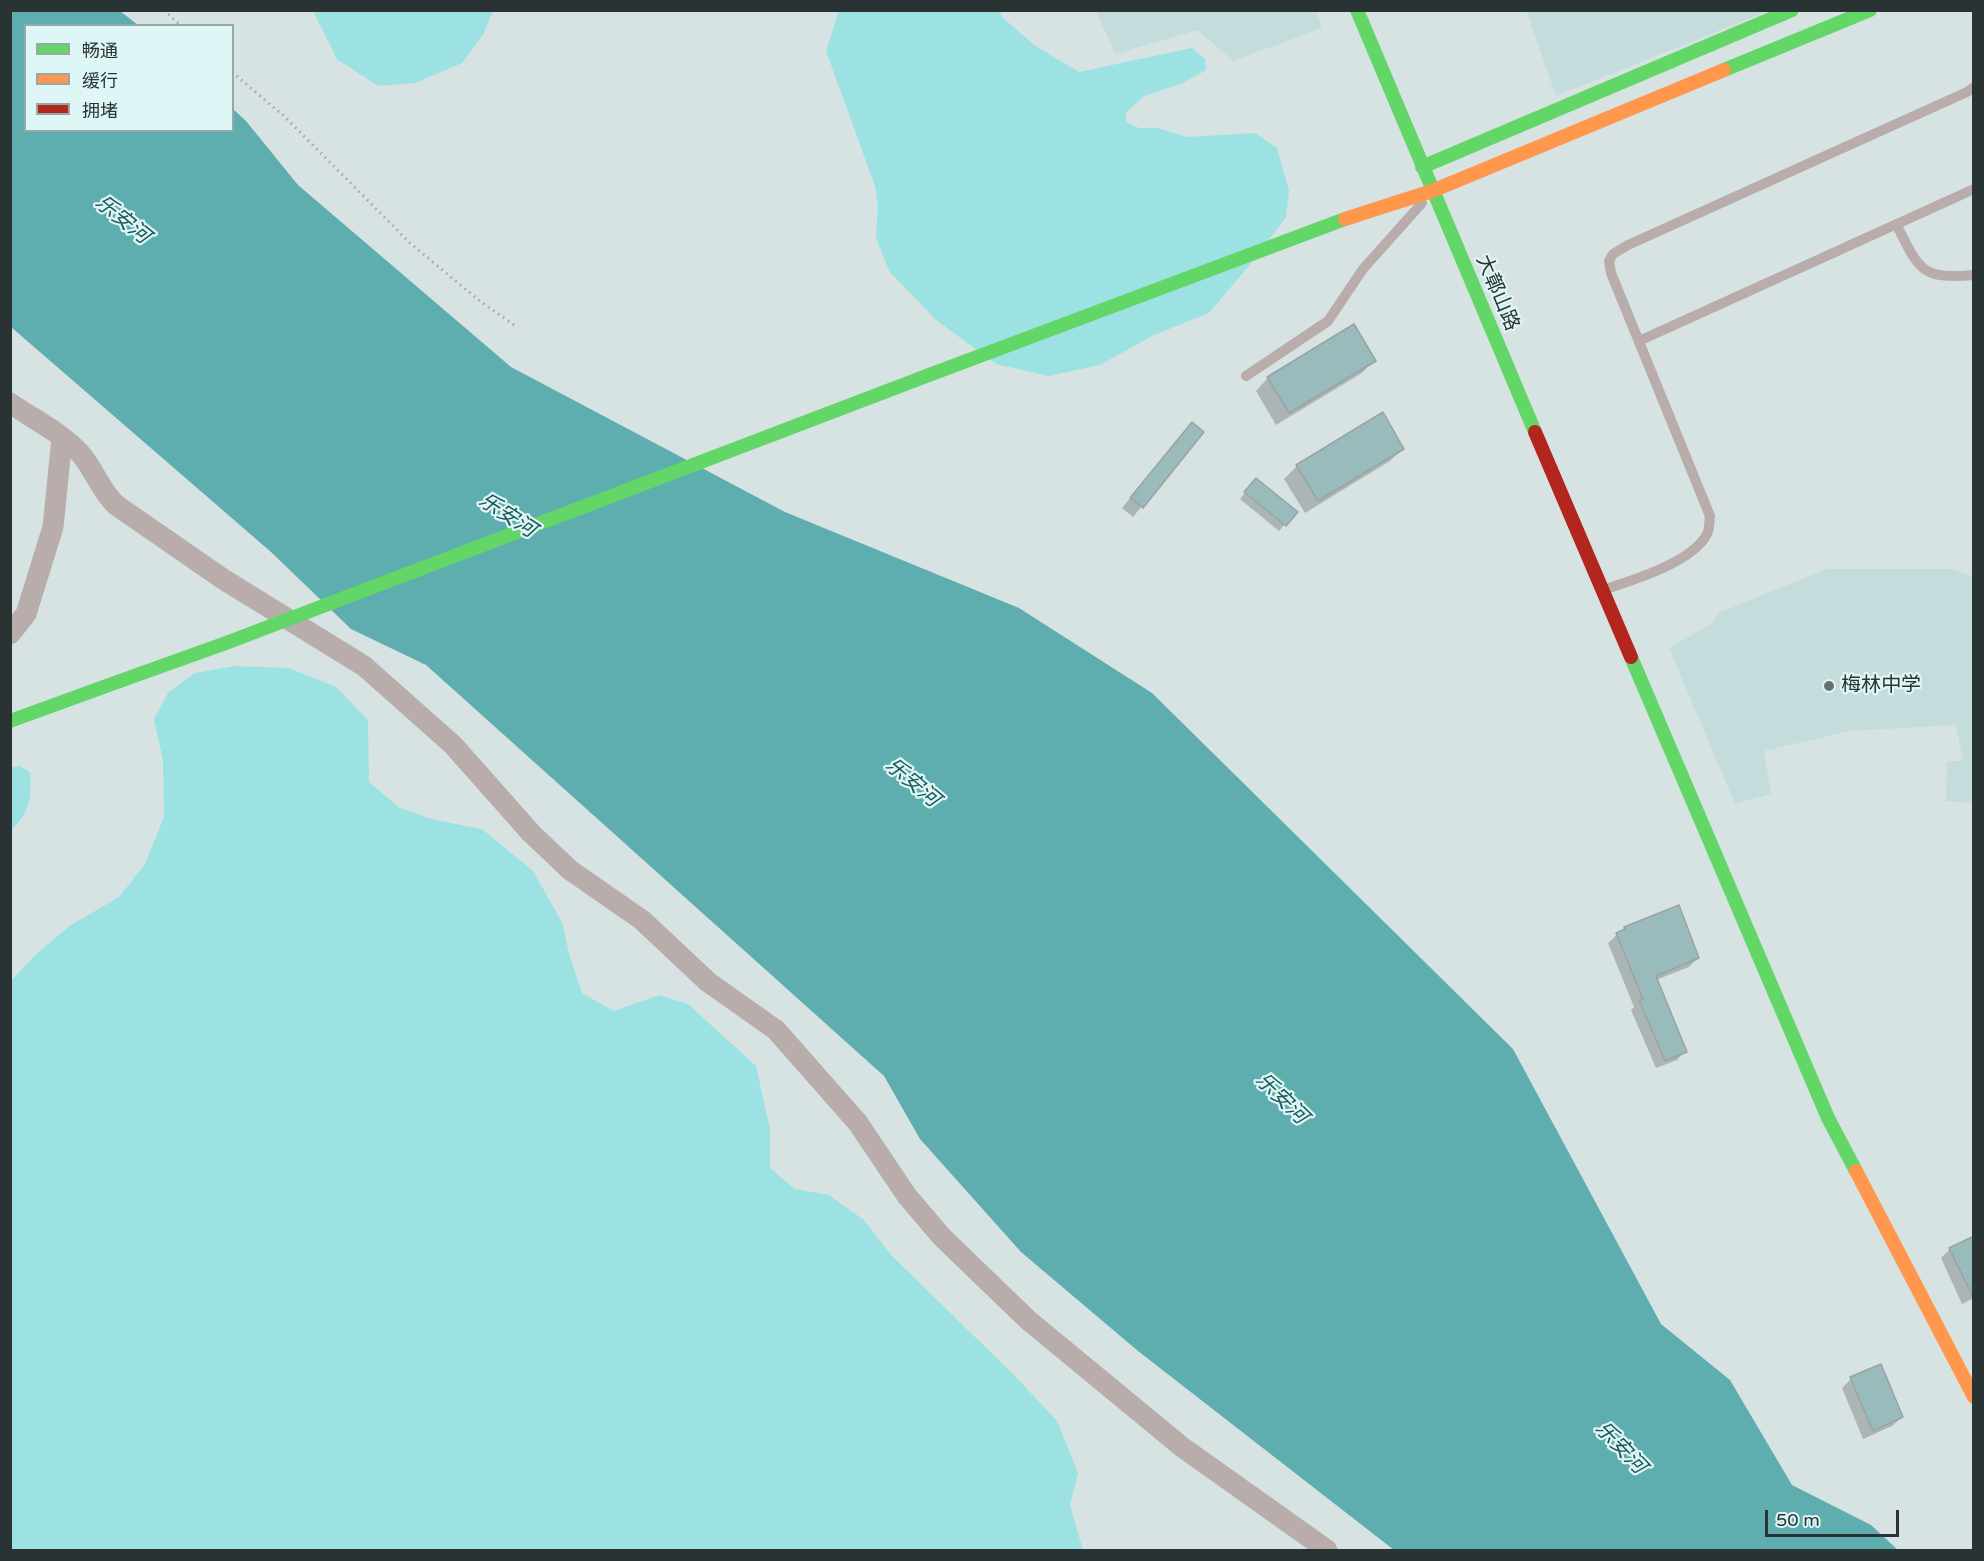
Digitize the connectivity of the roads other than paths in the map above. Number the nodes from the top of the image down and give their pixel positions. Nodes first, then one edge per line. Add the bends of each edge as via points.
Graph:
1 (1357, 10) edge
2 (1792, 10) edge
3 (1870, 10) edge
4 (1974, 87) edge
5 (1422, 167) junction
6 (1974, 189) edge
7 (1432, 191) junction
8 (1896, 224) junction
9 (1974, 275) edge
10 (1639, 340) junction
11 (1246, 376) dead end
12 (10, 403) edge
13 (62, 438) junction
14 (1602, 591) junction
15 (10, 634) edge
16 (10, 721) edge
17 (1974, 1397) edge
18 (1327, 1551) edge

1 - 5 main road, 大鄣山路
2 - 5 main road
3 - 7 main road
4 - 10 lane via 1612,254 1611,273
5 - 7 main road, 大鄣山路
6 - 8 lane
7 - 11 lane via 1363,269 1328,321
7 - 14 main road, 大鄣山路
7 - 16 main road, bridge via 1334,222
8 - 9 lane via 1916,262 1928,273
8 - 10 lane
10 - 14 lane via 1710,516 1708,533 1698,546 1659,570
12 - 13 street
13 - 15 street via 53,527 26,614
13 - 18 street via 85,459 116,505 223,579 364,666 453,745 531,833 570,870 642,920 708,982 776,1030 858,1123 907,1196 942,1237 1028,1320 1182,1447
14 - 17 main road, 大鄣山路 via 1828,1119

